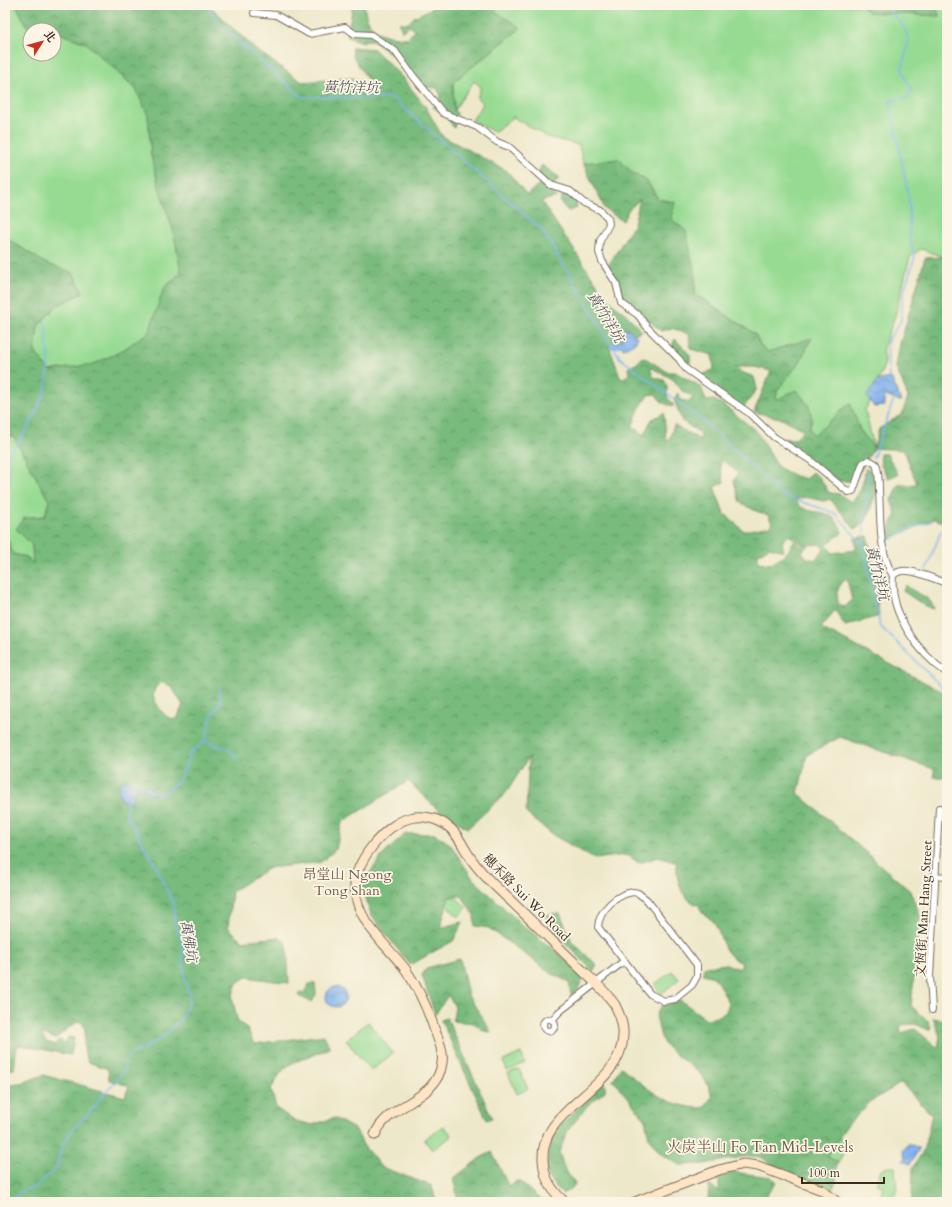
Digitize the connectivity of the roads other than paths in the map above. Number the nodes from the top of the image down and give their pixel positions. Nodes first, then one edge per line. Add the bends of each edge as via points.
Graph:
1 (254, 13) dead end
2 (893, 576) junction
3 (947, 582) edge
4 (947, 673) edge
5 (940, 808) dead end
6 (935, 876) junction
7 (947, 877) edge
8 (624, 961) junction
9 (595, 983) junction
10 (932, 1010) dead end
11 (552, 1020) dead end
12 (375, 1135) dead end
13 (565, 1202) edge
14 (636, 1202) edge
15 (837, 1202) edge

1 - 2 street via 276,15 309,34 345,26 354,34 375,37 399,54 443,113 479,128 514,151 552,185 570,191 584,203 600,210 608,218 609,224 600,241 600,254 616,283 622,304 640,317 686,369 749,413 774,438 803,455 848,492 853,491 862,463 869,460 876,463 881,542 885,560
2 - 3 street via 904,570
2 - 4 street via 892,585 897,604 909,632 928,657
5 - 6 street, 文恆街 Man Hang Street
6 - 7 street
6 - 10 street, 文恆街 Man Hang Street via 930,977
8 - 8 street via 650,994 664,1001 675,999 692,985 698,976 694,959 647,900 638,893 627,893 604,910 599,920 598,927
8 - 9 street
9 - 11 street
9 - 12 street, 穗禾路 Sui Wo Road via 481,872 449,827 422,817 410,818 395,825 375,844 360,866 355,882 355,894 365,919 405,969 424,1000 441,1047 442,1062 439,1075 432,1087 381,1124
9 - 13 street, 穗禾路 Sui Wo Road via 620,1015 623,1039 618,1058 611,1068 560,1118 546,1140 544,1170 553,1190
14 - 15 street via 719,1170 743,1164 758,1166 822,1190

